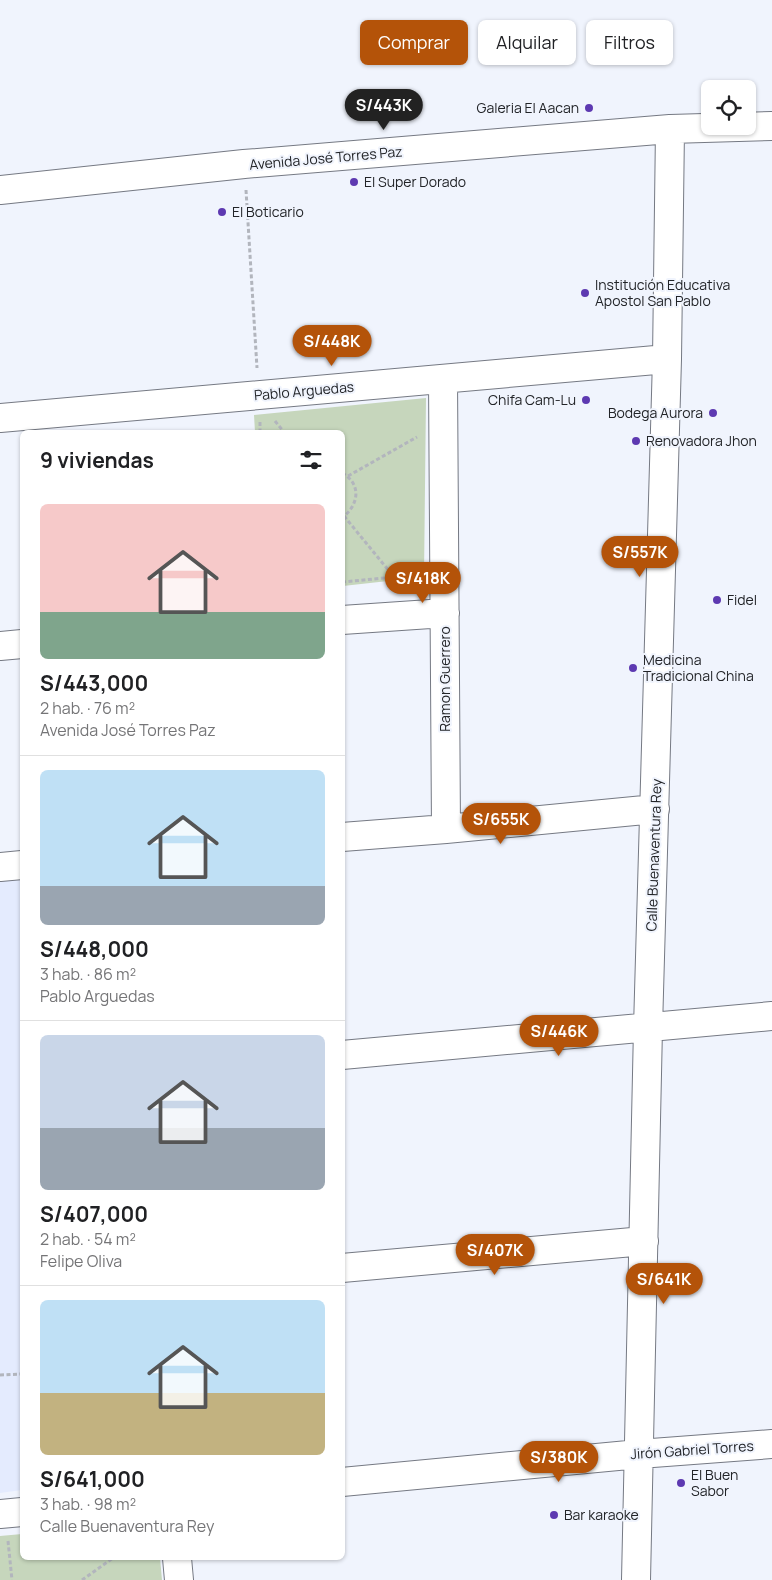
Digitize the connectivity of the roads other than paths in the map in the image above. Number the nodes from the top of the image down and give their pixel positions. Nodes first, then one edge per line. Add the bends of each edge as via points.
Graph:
1 (772, 126) edge
2 (670, 129) junction
3 (0, 190) edge
4 (667, 359) junction
5 (443, 379) junction
6 (0, 418) edge
7 (445, 613) junction
8 (345, 620) edge
9 (20, 644) edge
10 (0, 646) edge
11 (655, 809) junction
12 (446, 829) junction
13 (345, 837) edge
14 (20, 864) edge
15 (0, 867) edge
16 (772, 1016) edge
17 (648, 1028) junction
18 (345, 1055) edge
19 (644, 1241) junction
20 (345, 1268) edge
21 (772, 1444) edge
22 (639, 1454) junction
23 (345, 1482) edge
24 (20, 1512) edge
25 (0, 1514) edge
26 (177, 1560) edge
27 (179, 1580) edge
28 (636, 1580) edge

1 - 2 street, Avenida José Torres Paz
2 - 3 street, Avenida José Torres Paz via 244,164
2 - 4 street, Calle Buenaventura Rey
4 - 5 street, Pablo Arguedas
4 - 11 street, Calle Buenaventura Rey
5 - 6 street, Pablo Arguedas via 259,406
5 - 7 street, Ramon Guerrero
7 - 8 street
7 - 12 street, Ramon Guerrero
9 - 10 street
11 - 12 street
11 - 17 street, Calle Buenaventura Rey
12 - 13 street
14 - 15 street
16 - 17 street
17 - 18 street
17 - 19 street, Calle Buenaventura Rey
19 - 20 street
19 - 22 street, Calle Buenaventura Rey
21 - 22 street, Jirón Gabriel Torres
22 - 23 street, Jirón Gabriel Torres
22 - 28 street, Calle Buenaventura Rey
24 - 25 street
26 - 27 street

